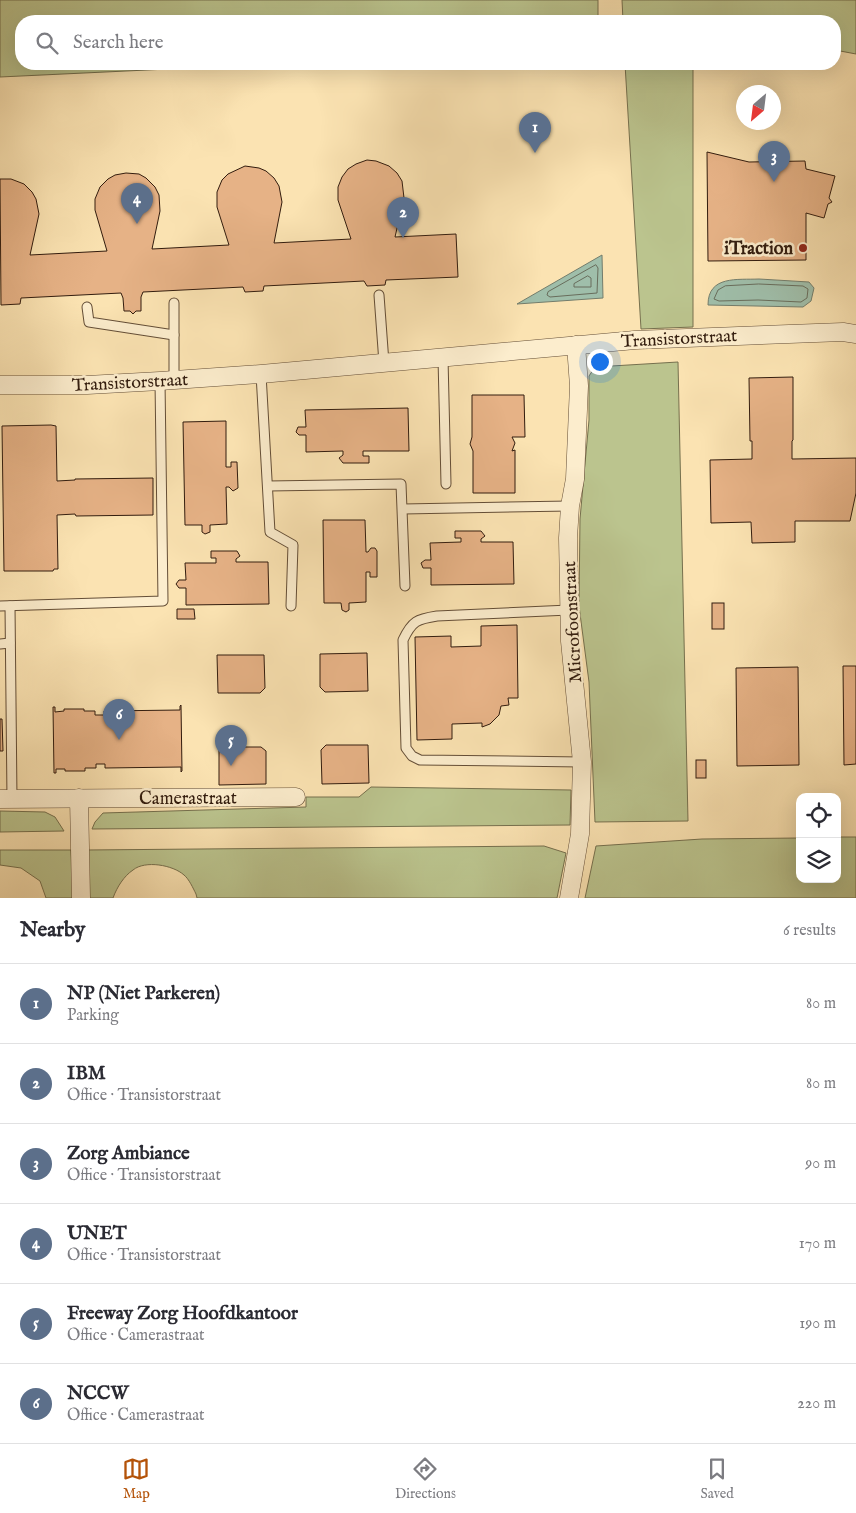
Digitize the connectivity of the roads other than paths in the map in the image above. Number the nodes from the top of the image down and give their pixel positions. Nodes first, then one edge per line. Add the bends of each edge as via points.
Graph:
1 (379, 295) dead end
2 (174, 303) dead end
3 (86, 307) dead end
4 (856, 334) edge
5 (174, 335) junction
6 (576, 345) junction
7 (443, 358) junction
8 (384, 363) junction
9 (261, 374) junction
10 (167, 381) junction
11 (0, 385) edge
12 (446, 484) dead end
13 (268, 486) junction
14 (570, 506) junction
15 (403, 509) junction
16 (405, 586) dead end
17 (5, 606) edge
18 (291, 606) dead end
19 (569, 610) junction
20 (10, 643) junction
21 (0, 644) edge
22 (582, 762) junction
23 (296, 797) dead end
24 (80, 798) junction
25 (6, 799) edge
26 (81, 898) edge
27 (569, 898) edge

1 - 8 lane
2 - 5 lane
3 - 5 lane via 89,322
4 - 6 street, Transistorstraat via 708,336
5 - 10 lane
6 - 7 street, Transistorstraat
6 - 14 street, Microfoonstraat via 575,479
7 - 8 street, Transistorstraat
7 - 12 lane
8 - 9 street, Transistorstraat
9 - 10 street, Transistorstraat
9 - 13 lane
10 - 11 street, Transistorstraat
10 - 17 lane via 163,601
13 - 15 lane via 401,484
13 - 18 lane via 270,532 293,544
14 - 15 lane
14 - 19 street, Microfoonstraat
15 - 16 lane
17 - 20 lane
19 - 22 street, Microfoonstraat
19 - 22 lane via 418,619 403,640 406,748 420,760
20 - 21 lane
20 - 25 lane
22 - 27 street, Microfoonstraat via 580,834
23 - 24 street, Camerastraat
24 - 25 street, Camerastraat
24 - 26 street

